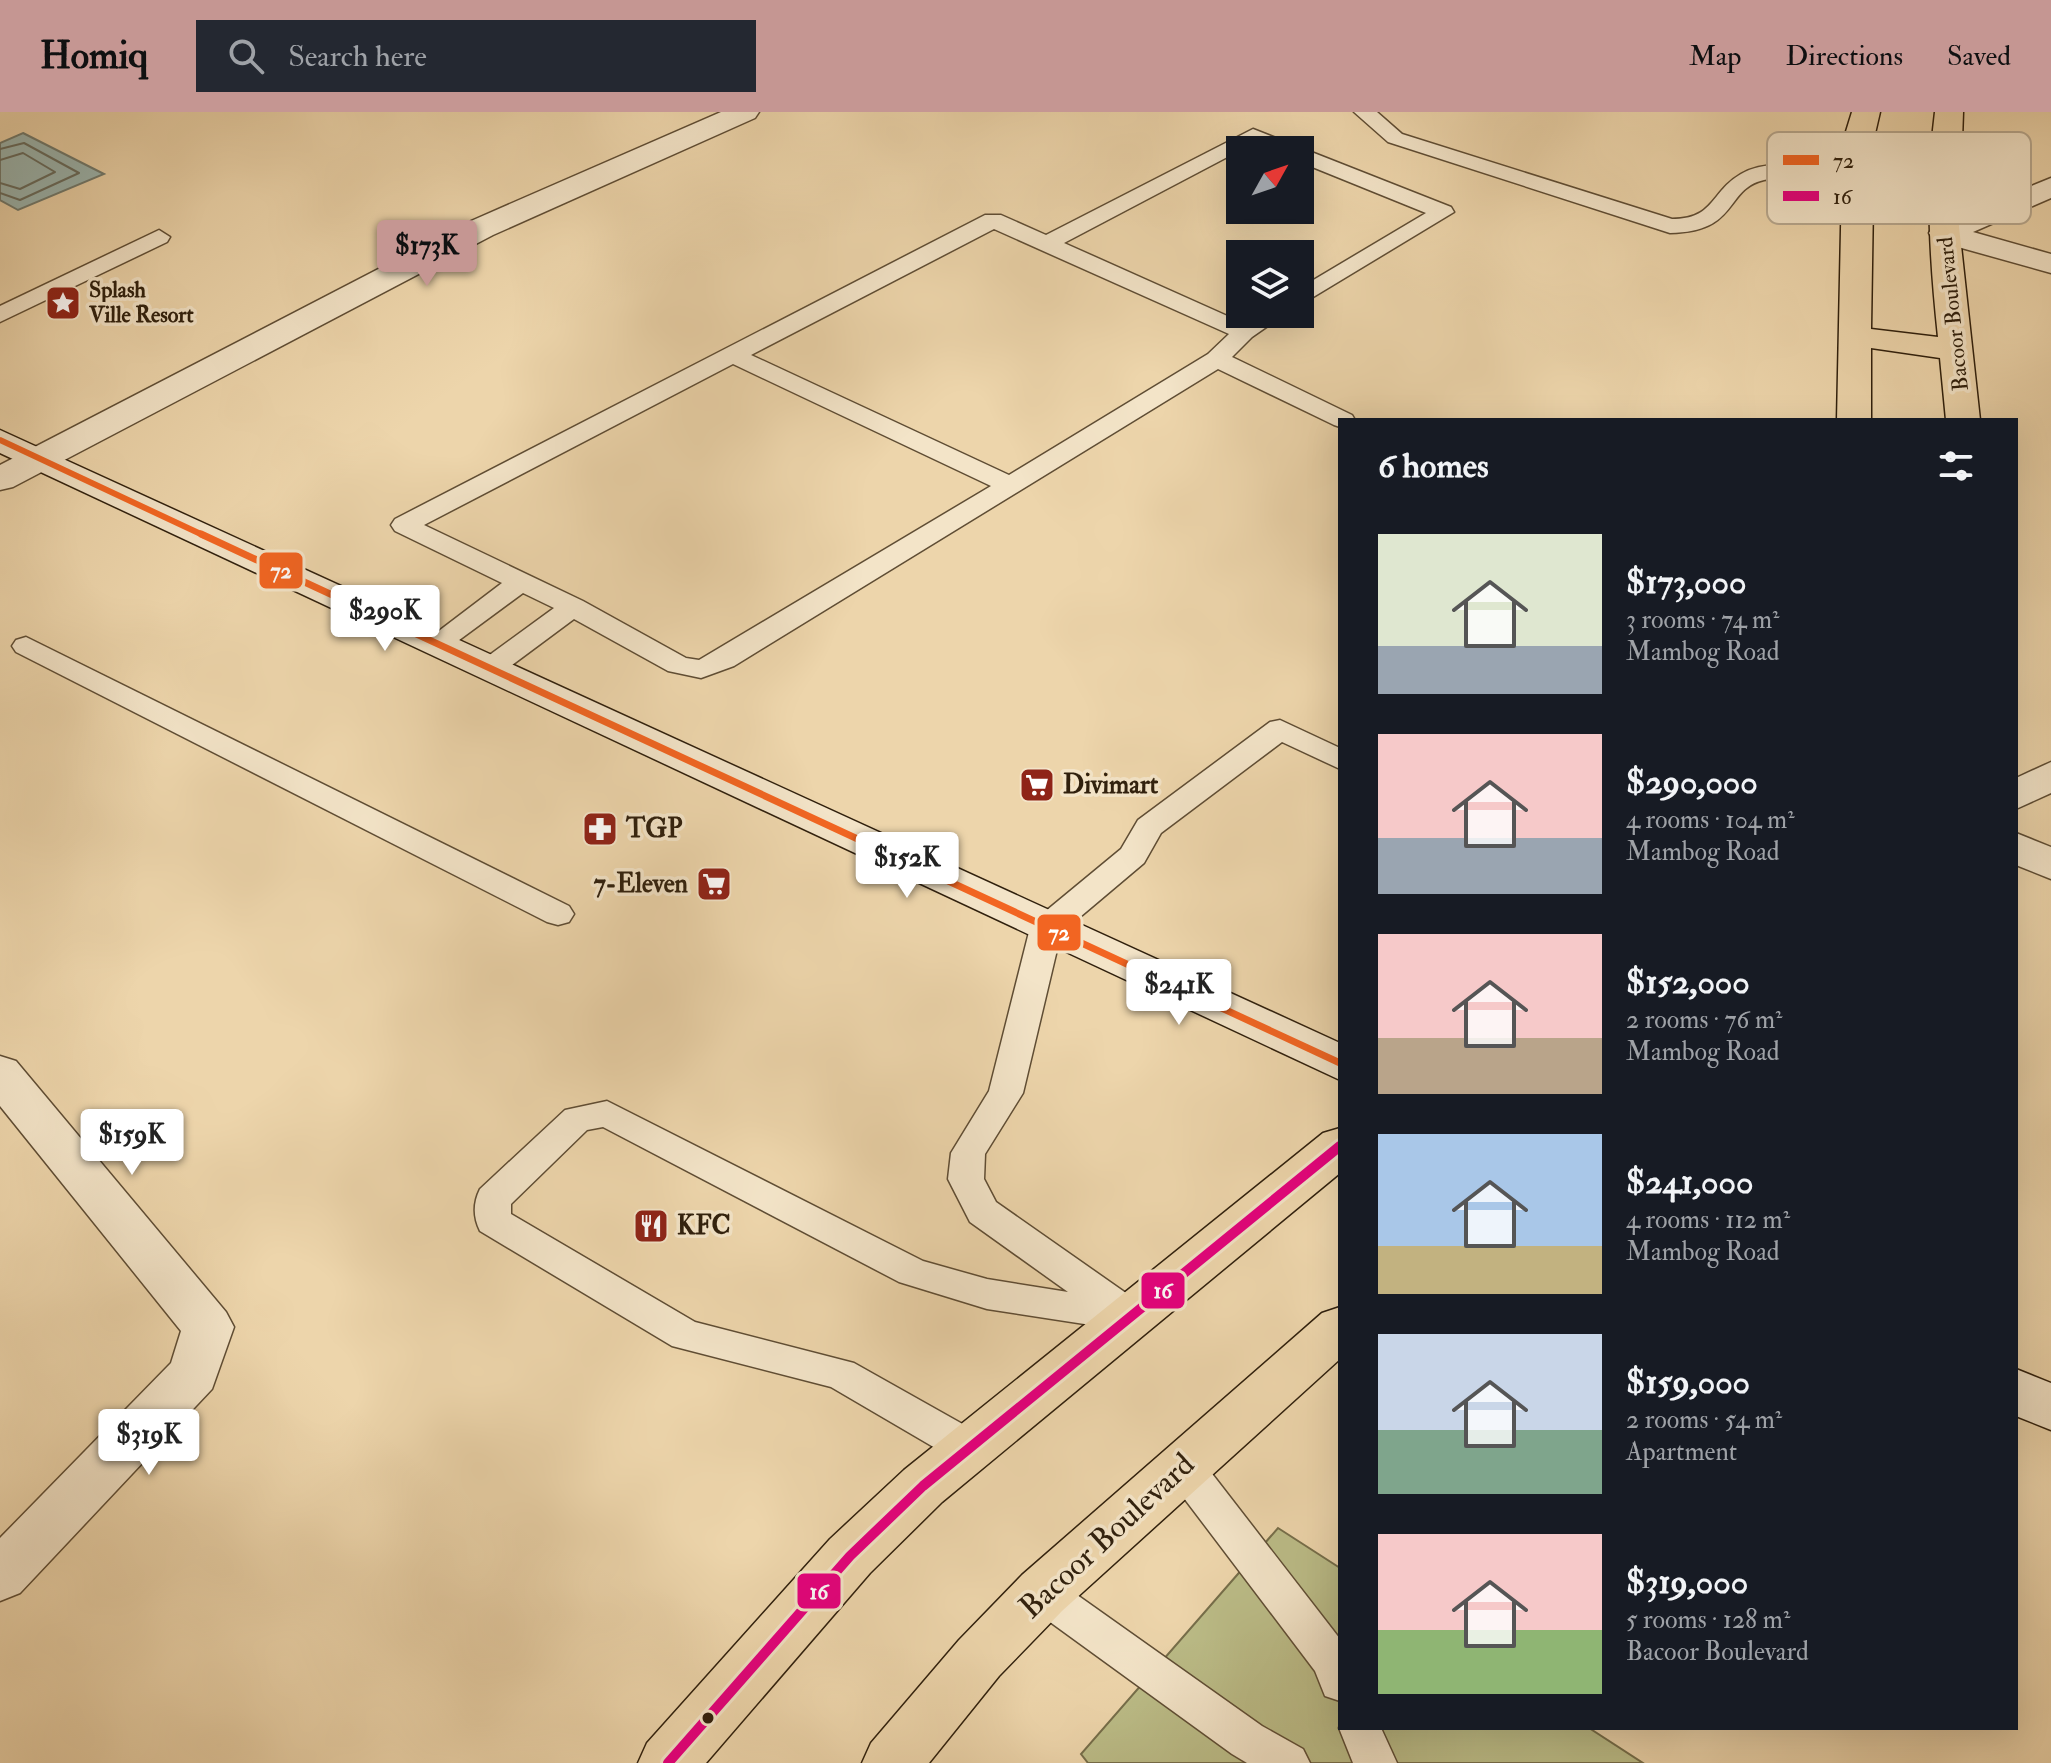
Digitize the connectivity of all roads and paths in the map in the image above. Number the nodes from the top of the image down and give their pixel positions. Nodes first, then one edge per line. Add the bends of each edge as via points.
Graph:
1 (745, 112) edge
2 (1364, 112) edge
3 (1866, 112) edge
4 (1949, 112) edge
5 (1861, 132) edge
6 (1946, 132) edge
7 (1226, 149) edge
8 (1314, 160) edge
9 (1767, 172) edge
10 (2051, 187) edge
11 (2031, 196) edge
12 (1856, 224) edge
13 (1944, 224) edge
14 (1965, 224) edge
15 (1944, 233) junction
16 (159, 237) dead end
17 (1046, 244) junction
18 (2051, 264) edge
19 (1314, 290) edge
20 (0, 315) edge
21 (1250, 328) edge
22 (1244, 332) junction
23 (1854, 336) junction
24 (1957, 350) junction
25 (732, 355) junction
26 (1217, 359) junction
27 (1339, 418) edge
28 (1854, 418) edge
29 (1963, 418) edge
30 (0, 440) edge
31 (41, 459) junction
32 (0, 479) edge
33 (1010, 485) junction
34 (519, 583) junction
35 (573, 607) junction
36 (437, 643) junction
37 (26, 646) dead end
38 (490, 668) junction
39 (1338, 759) edge
40 (2051, 775) edge
41 (2018, 795) edge
42 (2018, 848) edge
43 (2051, 865) edge
44 (558, 914) dead end
45 (1046, 928) junction
46 (1338, 1062) edge
47 (0, 1073) edge
48 (1338, 1148) edge
49 (1130, 1316) junction
50 (1338, 1330) edge
51 (2018, 1392) edge
52 (2051, 1408) edge
53 (968, 1447) junction
54 (1182, 1465) junction
55 (0, 1576) edge
56 (1042, 1593) junction
57 (1338, 1677) edge
58 (1361, 1730) edge
59 (668, 1763) edge
60 (892, 1763) edge
61 (1288, 1763) edge
62 (1375, 1763) edge

1 - 31 street via 482,228
2 - 9 lane via 1395,138 1670,226 1704,224 1749,178
3 - 5 main road
4 - 6 main road, Bacoor Boulevard
7 - 17 lane
8 - 19 lane via 1443,212
10 - 11 street
12 - 23 main road
13 - 15 main road, Bacoor Boulevard
14 - 15 street
15 - 18 street
15 - 24 main road, Bacoor Boulevard
16 - 20 lane
17 - 22 lane
17 - 25 lane via 993,220
21 - 22 lane
22 - 26 lane
23 - 24 main road
23 - 28 main road
24 - 29 main road, Bacoor Boulevard
25 - 33 lane
25 - 34 lane via 404,525
26 - 27 lane
26 - 33 lane
30 - 31 street
31 - 32 street
31 - 36 street
33 - 35 lane via 724,660 701,669 678,665
34 - 35 lane
34 - 36 lane
35 - 38 lane
36 - 38 street
37 - 44 lane
38 - 45 street
39 - 45 lane via 1280,729 1149,827 1133,856
40 - 41 street
42 - 43 street
45 - 46 street
45 - 49 lane via 1006,1093 968,1153 966,1179 983,1212
47 - 55 street via 208,1327 194,1374
48 - 49 main road
49 - 53 main road
49 - 53 lane via 987,1294 912,1272 607,1114 577,1119 493,1199 493,1221 685,1335 841,1374
50 - 54 main road, Bacoor Boulevard
51 - 52 street
53 - 59 main road via 850,1556
54 - 56 main road, Bacoor Boulevard
54 - 57 lane via 1331,1660
56 - 60 main road, Bacoor Boulevard via 979,1658
56 - 61 lane via 1247,1740
58 - 62 lane

